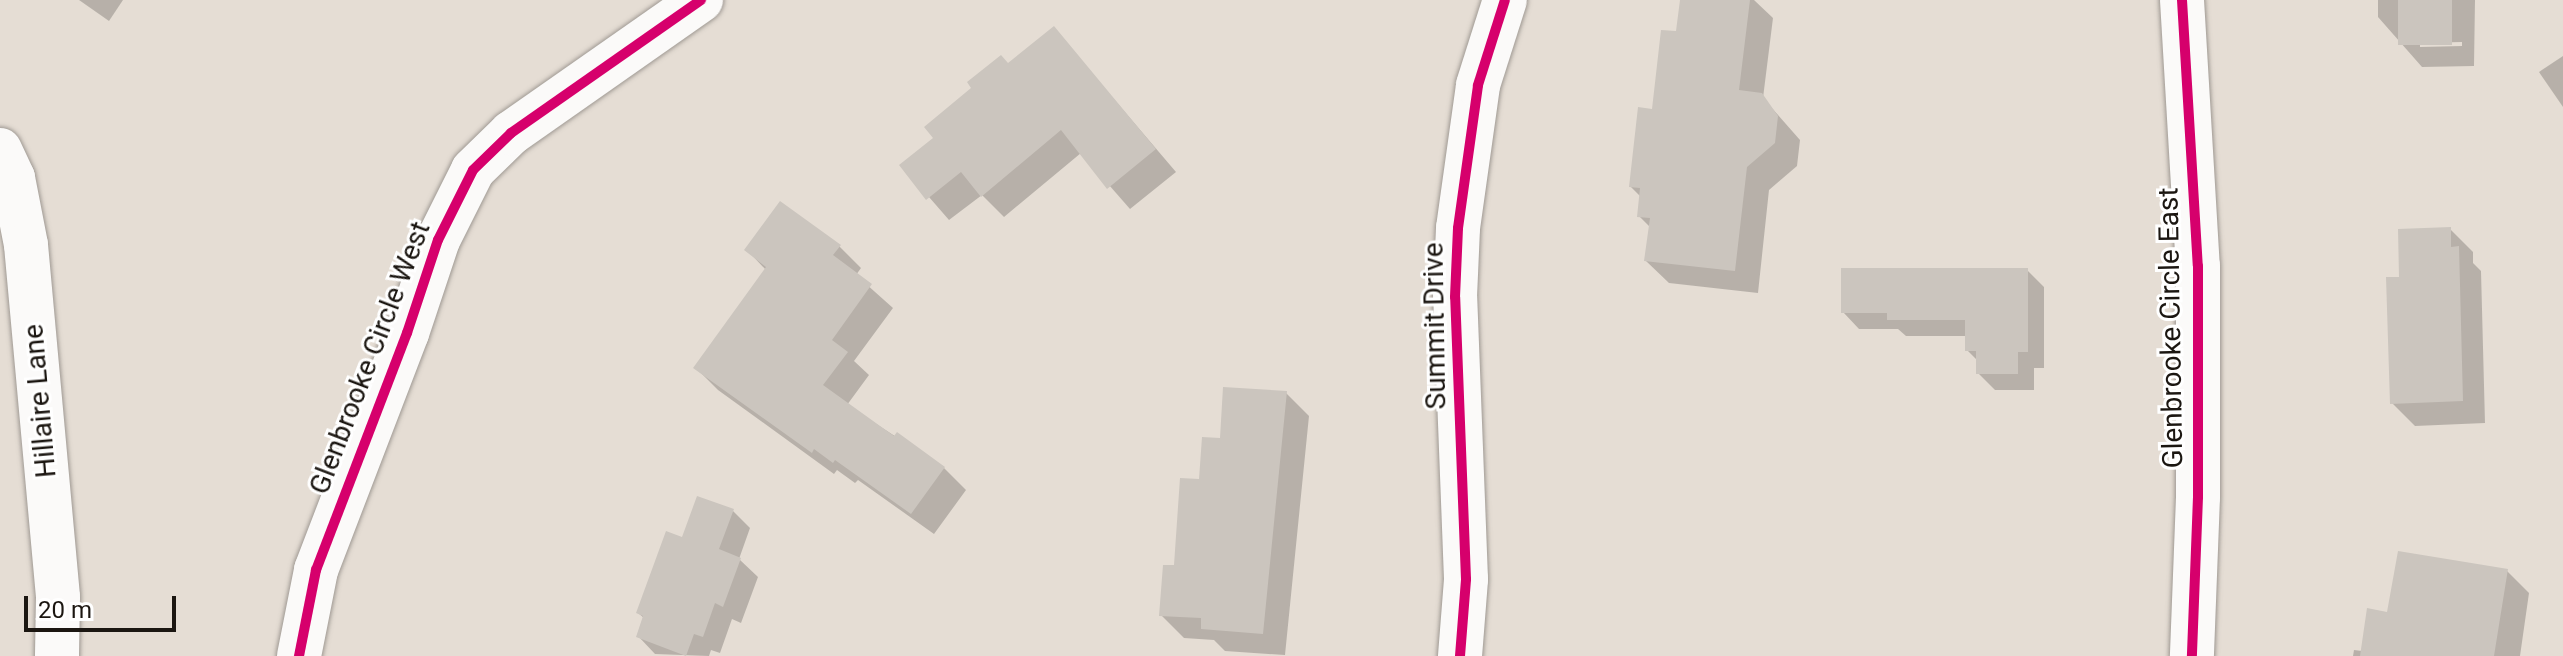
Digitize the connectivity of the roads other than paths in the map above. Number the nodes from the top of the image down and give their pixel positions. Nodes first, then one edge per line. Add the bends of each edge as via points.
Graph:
1 (701, 0) edge
2 (1505, 0) edge
3 (2182, 0) edge
4 (0, 150) edge
5 (57, 656) edge
6 (299, 656) edge
7 (1460, 656) edge
8 (2192, 656) edge

1 - 6 street, Glenbrooke Circle West via 511,133 473,170 438,240 316,570
2 - 7 street, Summit Drive via 1478,85 1458,228 1455,297 1466,579
3 - 8 street, Glenbrooke Circle East via 2198,266
4 - 5 street, Hillaire Lane via 13,178 26,245 58,597

